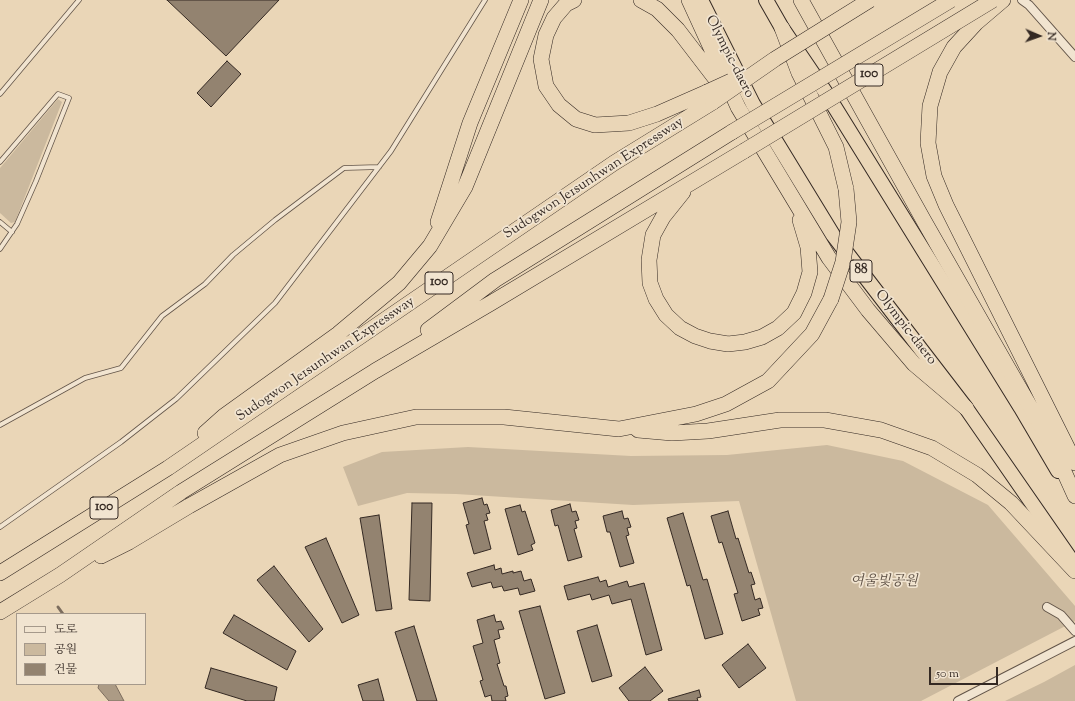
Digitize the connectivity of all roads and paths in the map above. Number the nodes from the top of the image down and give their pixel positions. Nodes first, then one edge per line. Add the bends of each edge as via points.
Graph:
1 (79, 0) edge
2 (484, 0) edge
3 (521, 0) edge
4 (541, 0) edge
5 (574, 0) edge
6 (640, 0) edge
7 (689, 0) edge
8 (701, 0) edge
9 (766, 0) edge
10 (801, 0) edge
11 (870, 0) edge
12 (951, 0) edge
13 (993, 0) edge
14 (1003, 0) edge
15 (1022, 0) edge
16 (782, 28) junction
17 (1075, 57) edge
18 (0, 94) edge
19 (710, 97) junction
20 (738, 107) junction
21 (0, 162) edge
22 (379, 167) junction
23 (690, 183) junction
24 (796, 203) junction
25 (0, 222) edge
26 (12, 232) junction
27 (430, 246) junction
28 (0, 249) edge
29 (375, 371) junction
30 (966, 408) junction
31 (0, 425) edge
32 (619, 429) junction
33 (1075, 463) edge
34 (168, 468) junction
35 (1075, 496) edge
36 (1075, 500) edge
37 (0, 527) edge
38 (1075, 565) edge
39 (1075, 571) edge
40 (0, 573) edge
41 (60, 575) junction
42 (1047, 607) dead end
43 (0, 612) edge
44 (1075, 631) edge
45 (1075, 641) edge
46 (958, 701) edge

1 - 18 lane
2 - 22 lane
3 - 27 highway via 470,123
4 - 27 highway via 465,187
5 - 19 highway via 566,4 554,18 546,35 541,59 546,86 559,105 576,119 595,125 628,123
6 - 20 highway via 657,9 678,30
7 - 20 highway
8 - 30 highway, Olympic-daero / 88 via 753,104 833,235
9 - 16 highway
10 - 35 highway via 1052,445
11 - 19 highway, bridge
12 - 29 highway, 100, bridge via 732,132 495,280
13 - 23 highway, 100, bridge
14 - 33 highway via 976,23 954,47 940,72 930,106 928,143 934,176 946,205
15 - 17 street via 1029,4
16 - 32 highway, bridge via 799,73 836,147 846,189 846,242 843,262 831,299 812,334 768,381 726,404 696,414
16 - 36 highway via 830,100
19 - 34 highway, Sudogwon Je1sunhwan Expressway / 100
20 - 24 highway
21 - 26 lane via 58,94 69,98 36,181
22 - 31 lane via 344,168 275,220 233,255 205,284 162,316 122,368 85,378
22 - 37 lane via 275,303 176,399 121,442
23 - 24 highway via 663,217 653,235 649,260 650,283 666,315 680,328 710,341 728,344 762,338 794,313 804,294 810,272 808,247
23 - 29 highway, 100
24 - 30 highway via 829,258 868,310 914,364
25 - 26 lane
26 - 28 lane
27 - 34 highway via 399,284 338,334 224,416
29 - 41 highway, 100 via 181,492
30 - 38 highway, Olympic-daero / 88
32 - 39 highway via 672,433 708,431 780,420 825,420 881,430 932,448 977,475 1011,503
32 - 41 highway via 504,417 416,417 343,433 280,455 130,542
34 - 40 highway, Sudogwon Je1sunhwan Expressway / 100
41 - 43 highway, 100
42 - 44 street via 1061,615
45 - 46 street

